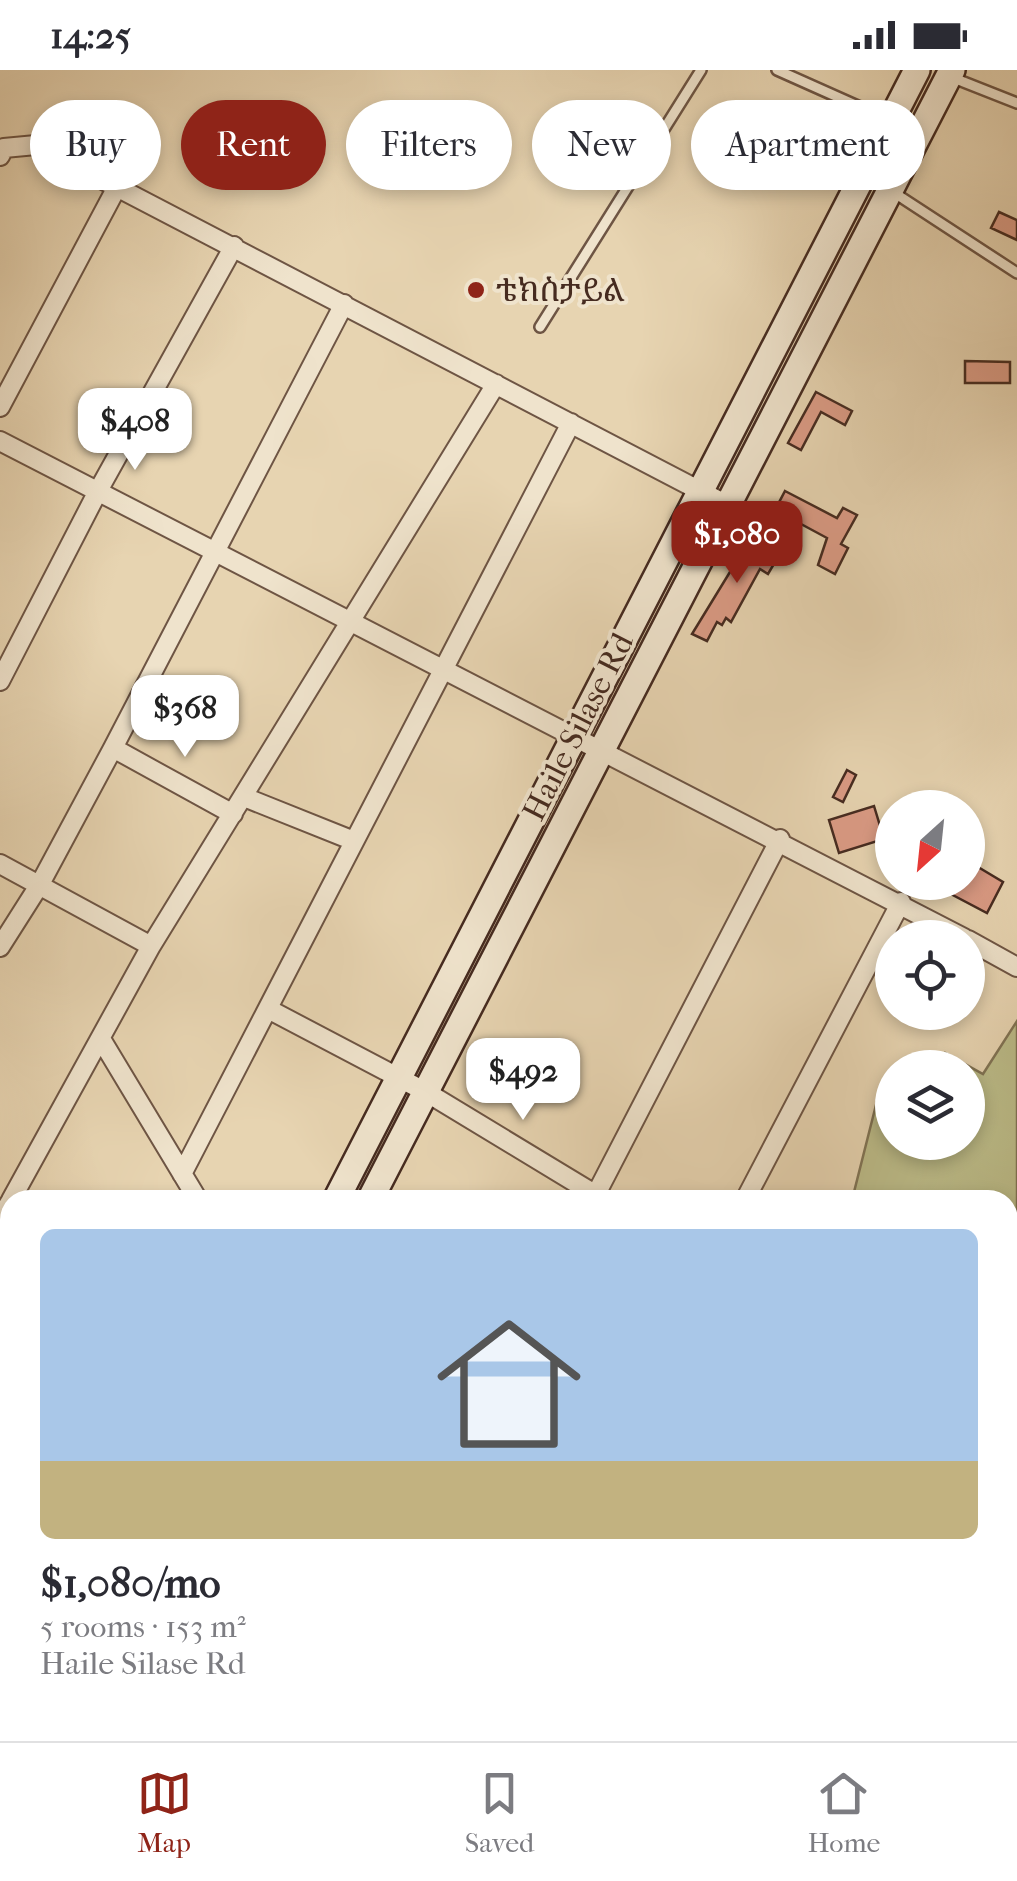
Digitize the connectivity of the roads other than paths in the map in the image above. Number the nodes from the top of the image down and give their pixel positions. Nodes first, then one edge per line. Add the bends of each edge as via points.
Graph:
1 (702, 70) edge
2 (778, 70) edge
3 (917, 70) edge
4 (950, 73) edge
5 (846, 100) edge
6 (901, 100) edge
7 (1017, 103) edge
8 (925, 121) edge
9 (30, 146) edge
10 (1, 149) edge
11 (115, 190) edge
12 (128, 190) edge
13 (855, 190) edge
14 (890, 191) joint
15 (234, 246) junction
16 (1017, 273) edge
17 (344, 304) junction
18 (540, 327) dead end
19 (496, 384) junction
20 (0, 407) edge
21 (571, 422) junction
22 (0, 440) edge
23 (98, 491) junction
24 (702, 491) junction
25 (729, 506) junction
26 (212, 550) junction
27 (350, 621) junction
28 (442, 668) junction
29 (0, 681) edge
30 (573, 736) junction
31 (113, 748) junction
32 (603, 753) junction
33 (244, 797) junction
34 (233, 814) junction
35 (780, 839) junction
36 (354, 841) junction
37 (0, 864) edge
38 (40, 884) junction
39 (901, 902) junction
40 (934, 920) edge
41 (151, 946) junction
42 (0, 947) edge
43 (985, 949) edge
44 (1017, 968) edge
45 (270, 1010) junction
46 (101, 1039) junction
47 (399, 1077) junction
48 (426, 1092) junction
49 (182, 1174) junction
50 (16, 1190) edge
51 (192, 1190) edge
52 (341, 1190) edge
53 (375, 1190) edge
54 (584, 1190) edge
55 (599, 1190) edge
56 (751, 1190) edge

1 - 18 lane
2 - 5 lane
3 - 6 main road, Haile Silase Rd
4 - 7 lane
4 - 8 main road, Haile Silase Rd
9 - 10 street
11 - 20 street
12 - 15 street
13 - 24 main road, Haile Silase Rd
14 - 16 lane
14 - 25 main road, Haile Silase Rd
15 - 17 street
15 - 23 street
17 - 19 street
17 - 26 street
19 - 21 street
19 - 27 street
21 - 24 street
21 - 28 street
22 - 23 street
23 - 26 street
23 - 29 street
24 - 25 street
24 - 30 main road, Haile Silase Rd
25 - 32 main road, Haile Silase Rd
26 - 27 street
26 - 31 street
27 - 28 street
27 - 33 street
28 - 30 street
28 - 36 street
30 - 32 street
30 - 47 main road, Haile Silase Rd
31 - 34 street
31 - 38 street
32 - 35 street
32 - 48 main road, Haile Silase Rd
33 - 34 street
33 - 36 street
34 - 41 street
35 - 39 street
35 - 55 street
36 - 45 street
37 - 38 street
38 - 41 street
38 - 42 street
39 - 40 street
39 - 56 street
41 - 46 street
43 - 44 street
45 - 47 street
45 - 49 street
46 - 49 street
46 - 50 street
47 - 48 street
47 - 52 main road, Haile Silase Rd
48 - 53 main road, Haile Silase Rd
48 - 54 street
49 - 51 street

